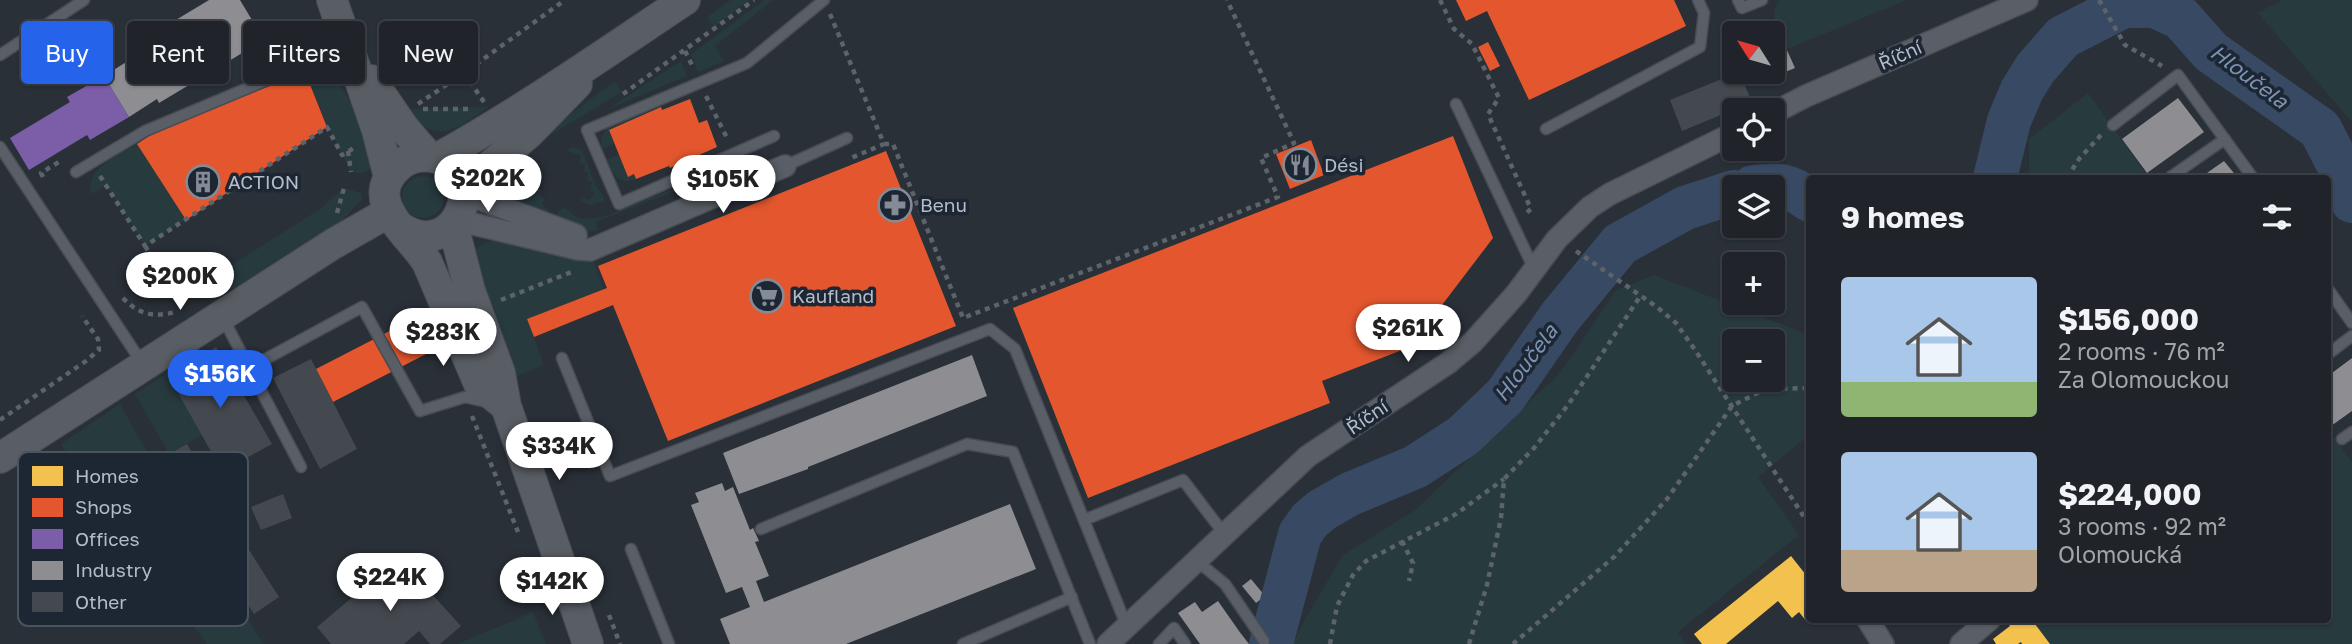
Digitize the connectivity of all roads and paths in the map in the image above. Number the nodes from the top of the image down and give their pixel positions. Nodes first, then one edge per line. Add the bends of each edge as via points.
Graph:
1 (84, 0) edge
2 (331, 0) edge
3 (685, 0) edge
4 (754, 0) edge
5 (824, 0) edge
6 (1227, 0) edge
7 (1440, 0) edge
8 (1698, 0) edge
9 (1738, 0) edge
10 (1762, 0) edge
11 (2027, 0) edge
12 (2099, 0) edge
13 (339, 21) edge
14 (685, 51) junction
15 (0, 55) edge
16 (601, 58) junction
17 (365, 71) edge
18 (2178, 75) junction
19 (700, 83) junction
20 (245, 84) edge
21 (361, 84) edge
22 (448, 84) edge
23 (625, 93) dead end
24 (1456, 104) dead end
25 (1785, 107) edge
26 (489, 108) dead end
27 (2113, 125) joint
28 (1546, 128) dead end
29 (774, 136) dead end
30 (847, 138) dead end
31 (1722, 138) edge
32 (2225, 139) junction
33 (359, 144) dead end
34 (884, 144) dead end
35 (0, 147) edge
36 (742, 150) junction
37 (348, 151) junction
38 (433, 157) junction
39 (64, 159) dead end
40 (91, 162) junction
41 (785, 166) joint
42 (76, 172) dead end
43 (351, 172) dead end
44 (2069, 175) edge
45 (2173, 175) edge
46 (2251, 175) edge
47 (389, 177) junction
48 (48, 185) dead end
49 (344, 188) dead end
50 (459, 207) junction
51 (331, 217) dead end
52 (394, 220) junction
53 (1512, 226) junction
54 (145, 246) junction
55 (1584, 256) dead end
56 (159, 267) dead end
57 (1534, 269) junction
58 (2331, 293) edge
59 (1641, 295) junction
60 (121, 297) dead end
61 (182, 309) dead end
62 (82, 316) dead end
63 (221, 316) junction
64 (2352, 323) edge
65 (2352, 336) edge
66 (2331, 352) edge
67 (562, 358) dead end
68 (144, 366) junction
69 (249, 368) junction
70 (1806, 388) edge
71 (465, 397) junction
72 (506, 407) junction
73 (1732, 407) junction
74 (0, 420) edge
75 (2352, 432) edge
76 (2342, 439) dead end
77 (0, 458) edge
78 (301, 467) dead end
79 (1504, 479) junction
80 (1084, 520) junction
81 (1806, 521) edge
82 (761, 529) dead end
83 (1225, 535) junction
84 (522, 540) dead end
85 (1402, 541) junction
86 (631, 549) dead end
87 (1197, 561) junction
88 (1409, 581) dead end
89 (1072, 597) junction
90 (1870, 623) edge
91 (1986, 623) edge
92 (1127, 627) junction
93 (1264, 641) dead end
94 (588, 644) edge
95 (669, 644) edge
96 (963, 644) edge
97 (1090, 644) edge
98 (1108, 644) edge
99 (1159, 644) edge
100 (1185, 644) edge
101 (1330, 644) edge
102 (1469, 644) edge
103 (1513, 644) edge
104 (1883, 644) edge
105 (1961, 644) edge

1 - 15 lane
2 - 13 main road
3 - 16 main road
4 - 14 path
5 - 19 lane via 747,63
6 - 34 path via 1294,143 1261,158 1278,197 963,318 893,144
7 - 53 path via 1454,29 1472,44 1499,98 1488,114 1531,209
8 - 28 lane via 1704,13 1700,47
9 - 10 lane via 1742,8
11 - 25 street, Říční
12 - 18 path via 2125,45
14 - 19 path
14 - 23 path
16 - 38 main road via 484,132
16 - 50 main road
17 - 38 main road
18 - 27 lane
18 - 32 lane
19 - 36 path via 724,136
19 - 36 lane via 587,130 619,204
20 - 40 lane
21 - 47 main road
22 - 26 path via 411,109
24 - 53 lane
27 - 44 path
29 - 36 lane
30 - 41 lane
31 - 57 street, Říční via 1594,204
32 - 45 lane
32 - 46 lane
33 - 37 path
35 - 68 lane
37 - 43 path
37 - 54 path via 342,155 327,127
38 - 47 main road via 410,159
38 - 50 main road via 455,170
39 - 48 path via 41,173
40 - 42 lane
40 - 54 path
41 - 50 street via 590,250
47 - 52 main road via 385,194
49 - 51 path via 337,213
50 - 52 main road via 431,236 415,235
50 - 72 main road via 468,284 500,373
52 - 63 main road via 333,244
52 - 72 main road via 427,262 479,384
53 - 57 lane
54 - 56 path
55 - 59 path
57 - 83 street, Říční via 1473,342 1308,456
58 - 64 lane
59 - 73 path via 1676,323
59 - 79 path via 1568,405
60 - 61 path via 149,315
62 - 74 path via 98,339 99,349
63 - 68 main road
63 - 69 lane
65 - 66 lane
67 - 80 lane via 611,476 990,329 1015,349
68 - 77 main road
69 - 71 lane via 362,307 420,411
69 - 78 lane
70 - 73 path via 1765,389
71 - 72 lane
71 - 84 path
72 - 94 main road
73 - 81 path
73 - 103 path via 1667,499 1615,556
75 - 76 lane
79 - 85 path via 1457,514
79 - 102 path via 1487,586
80 - 83 lane via 1183,480
80 - 92 lane
82 - 89 lane via 967,444 1013,453
83 - 87 street, Říční
85 - 88 path via 1412,563
85 - 101 path via 1366,561 1353,575 1337,606
86 - 95 lane
87 - 92 street, Říční
87 - 93 lane via 1225,584
89 - 96 lane
89 - 97 lane
90 - 104 street
91 - 105 street
92 - 98 street, Říční
99 - 100 lane via 1174,628

